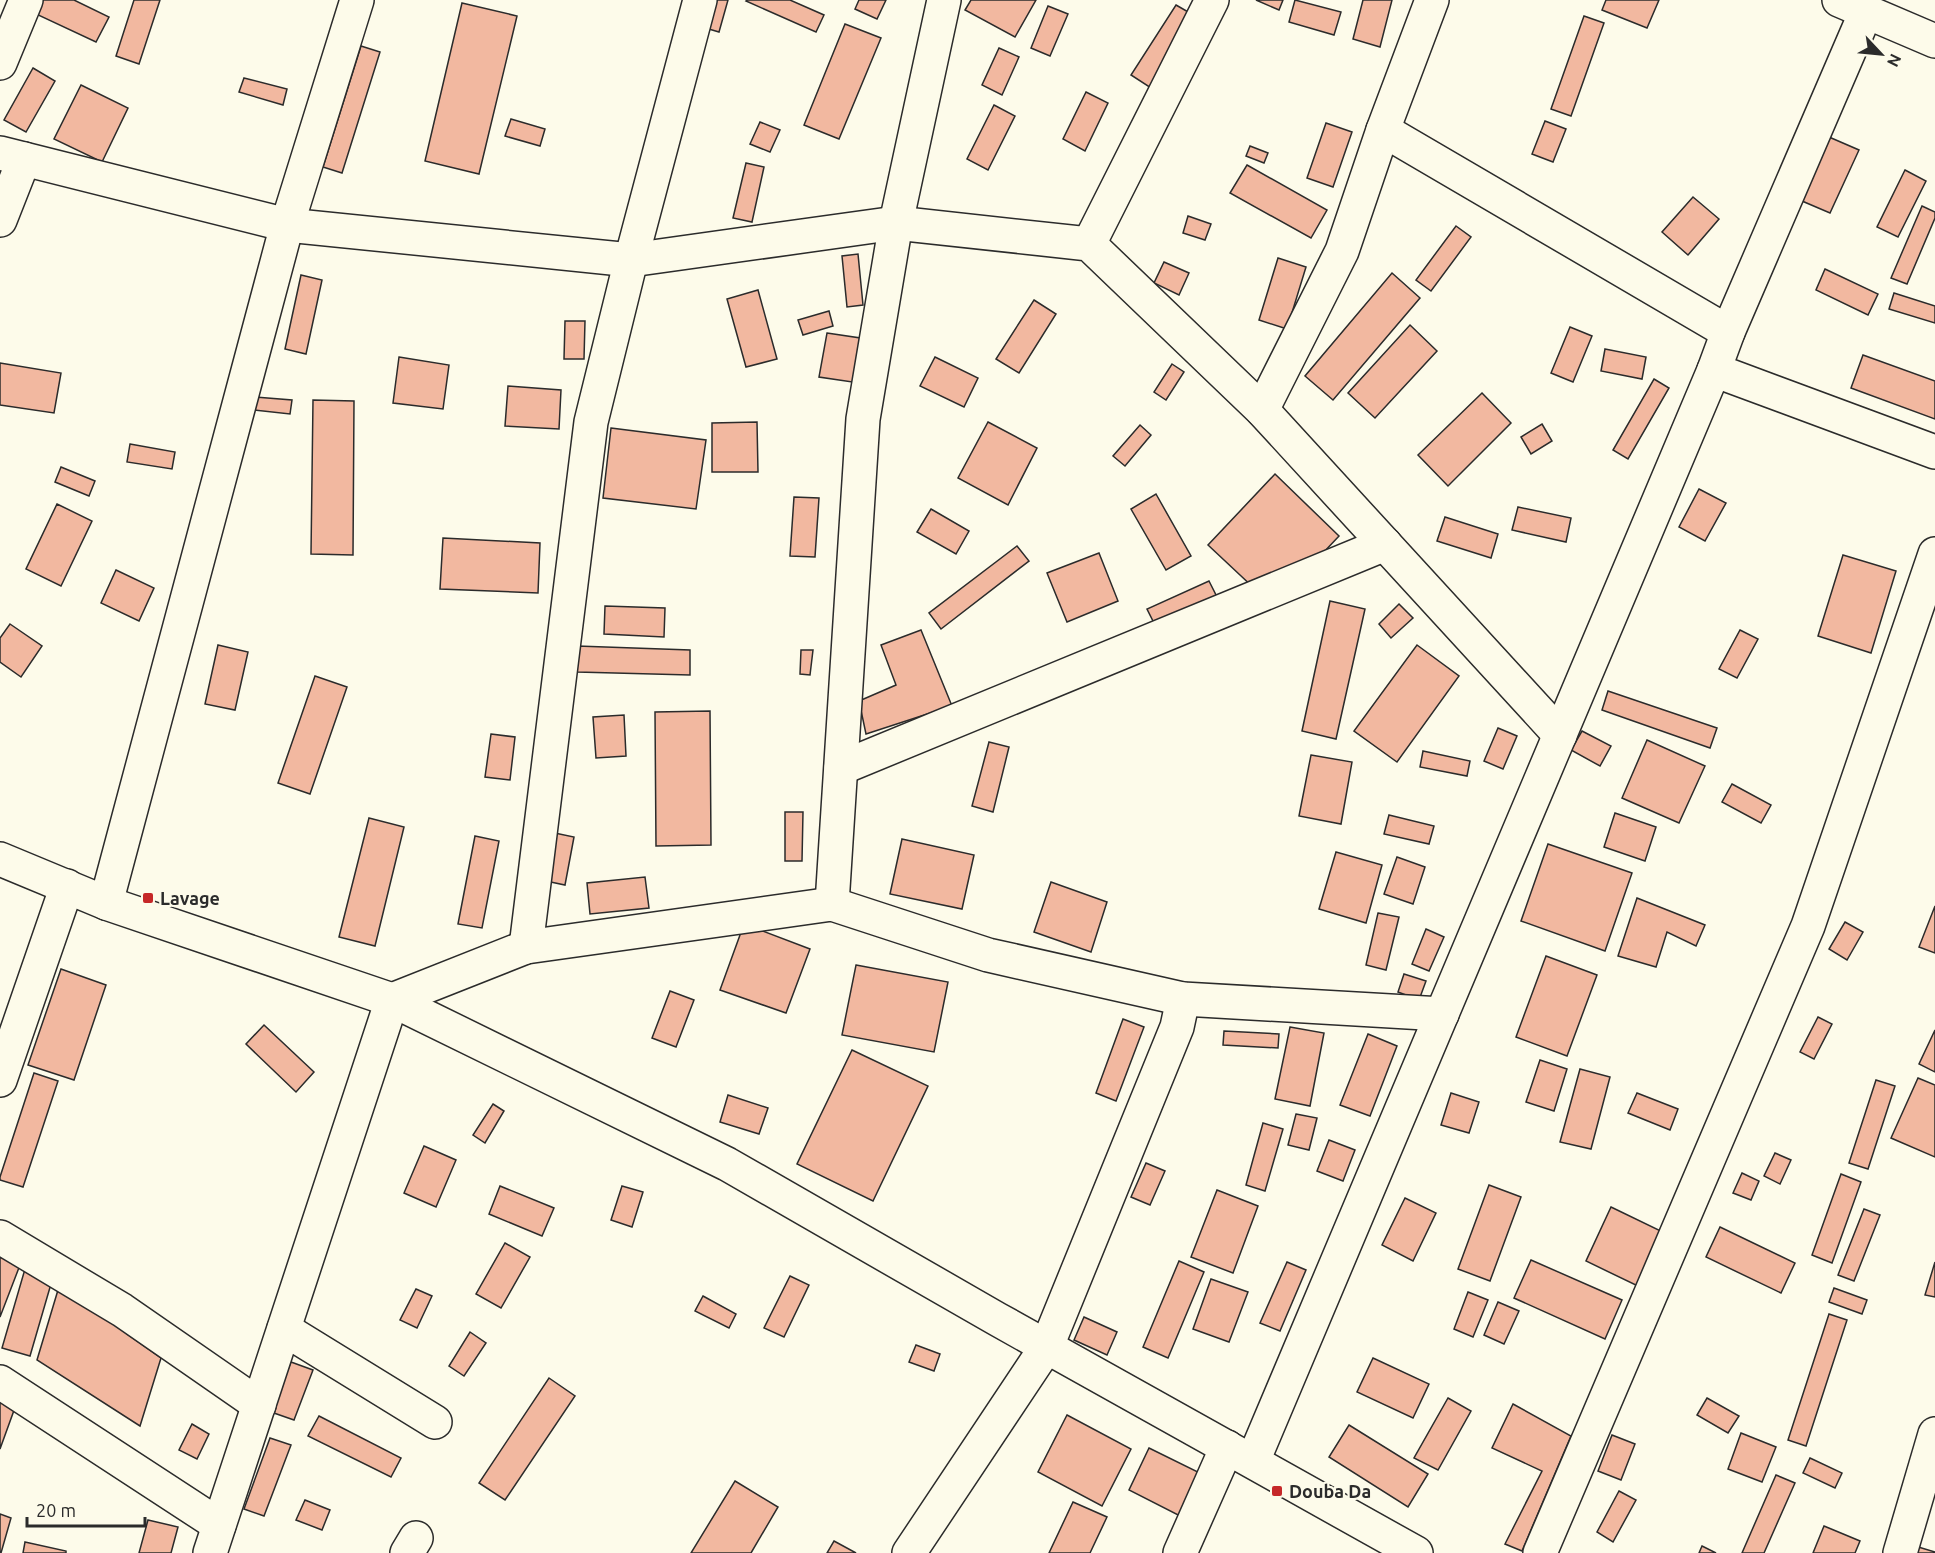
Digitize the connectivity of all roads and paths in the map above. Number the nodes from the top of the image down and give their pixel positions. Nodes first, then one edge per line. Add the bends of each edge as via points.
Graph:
1 (26, 0) edge
2 (357, 0) edge
3 (700, 0) edge
4 (944, 0) edge
5 (1212, 0) edge
6 (1432, 0) edge
7 (1852, 6) edge
8 (1935, 41) edge
9 (0, 63) edge
10 (1383, 130) junction
11 (12, 156) edge
12 (0, 220) edge
13 (896, 223) junction
14 (287, 225) junction
15 (1089, 244) junction
16 (631, 260) junction
17 (1728, 332) junction
18 (1714, 370) junction
19 (1262, 410) junction
20 (1935, 452) edge
21 (1385, 544) junction
22 (1935, 554) edge
23 (1560, 735) junction
24 (841, 768) junction
25 (0, 859) edge
26 (67, 886) junction
27 (106, 903) junction
28 (832, 904) junction
29 (526, 947) junction
30 (1183, 999) junction
31 (392, 1000) junction
32 (1442, 1014) junction
33 (0, 1080) edge
34 (0, 1237) edge
35 (284, 1329) junction
36 (1047, 1347) junction
37 (0, 1382) edge
38 (259, 1405) junction
39 (435, 1422) dead end
40 (1935, 1434) edge
41 (1240, 1454) junction
42 (215, 1539) edge
43 (909, 1553) edge
44 (1180, 1553) edge
45 (1416, 1553) edge
46 (1540, 1553) edge
47 (1900, 1553) edge

1 - 9 street
2 - 14 street
3 - 16 street
4 - 13 street
5 - 15 street
6 - 10 street
7 - 8 street
7 - 17 street
10 - 17 street
10 - 19 street via 1342,251
11 - 12 street
11 - 14 street
13 - 15 street
13 - 16 street
13 - 24 street via 863,419
14 - 16 street
14 - 27 street
15 - 19 street
16 - 29 street via 591,422
17 - 18 street
18 - 20 street
18 - 23 street
19 - 21 street
21 - 23 street
21 - 24 street
22 - 46 street via 1808,926
23 - 32 street
24 - 28 street
25 - 26 street
26 - 27 street
26 - 33 street
27 - 31 street
28 - 29 street
28 - 30 street via 988,955
29 - 31 street
30 - 32 street
30 - 36 street via 1178,1027
31 - 35 street
31 - 36 street via 728,1164
32 - 41 street
34 - 38 street via 122,1310
35 - 38 street
35 - 39 street
36 - 41 street
36 - 43 street
37 - 42 street
38 - 42 street
40 - 47 street
41 - 44 street
41 - 45 street

